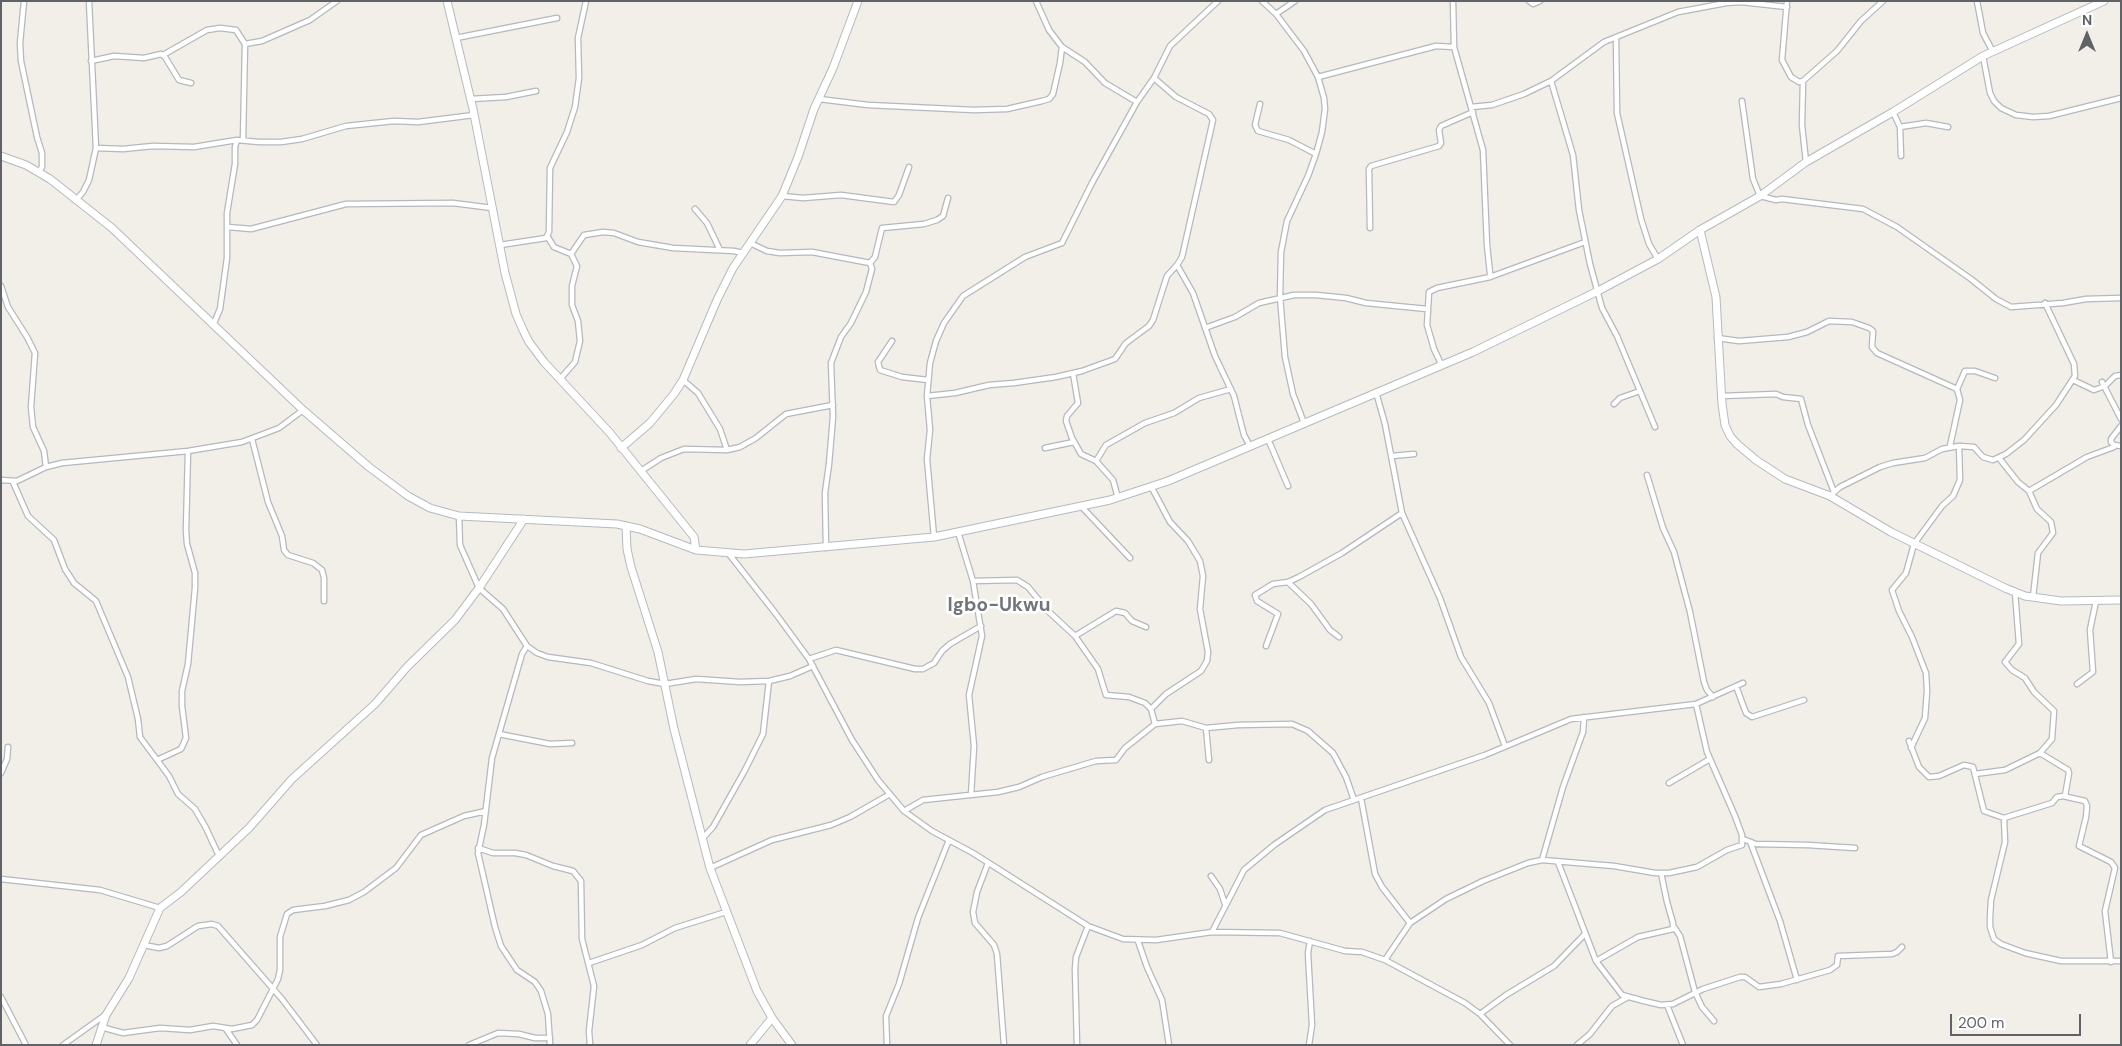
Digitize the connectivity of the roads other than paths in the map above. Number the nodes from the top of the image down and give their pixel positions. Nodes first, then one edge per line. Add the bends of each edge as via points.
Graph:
1 (24, 1) edge
2 (89, 1) edge
3 (337, 1) edge
4 (448, 1) edge
5 (586, 1) edge
6 (858, 1) edge
7 (1036, 1) edge
8 (1208, 1) edge
9 (1218, 1) edge
10 (1262, 1) edge
11 (1295, 1) edge
12 (1453, 1) edge
13 (1529, 1) edge
14 (1540, 1) edge
15 (1883, 1) edge
16 (1977, 1) edge
17 (2104, 1) edge
18 (1787, 4) edge
19 (1211, 7) junction
20 (1276, 14) junction
21 (557, 18) dead end
22 (1616, 37) junction
23 (456, 38) junction
24 (246, 44) junction
25 (1454, 46) junction
26 (1062, 47) junction
27 (1993, 52) junction
28 (163, 55) junction
29 (1982, 56) junction
30 (91, 61) junction
31 (1318, 77) junction
32 (1154, 78) junction
33 (1550, 81) junction
34 (1802, 81) junction
35 (191, 83) dead end
36 (536, 92) dead end
37 (2121, 98) edge
38 (470, 99) junction
39 (819, 99) junction
40 (1742, 101) dead end
41 (1137, 102) junction
42 (1260, 104) dead end
43 (1472, 110) junction
44 (1893, 112) junction
45 (474, 115) junction
46 (1900, 127) junction
47 (1948, 127) dead end
48 (237, 140) junction
49 (243, 140) junction
50 (96, 148) junction
51 (1316, 154) junction
52 (1, 156) edge
53 (1901, 156) dead end
54 (1806, 162) junction
55 (909, 167) dead end
56 (39, 172) junction
57 (782, 196) junction
58 (1760, 196) junction
59 (948, 198) dead end
60 (77, 199) junction
61 (492, 208) junction
62 (695, 209) dead end
63 (228, 227) junction
64 (1370, 228) dead end
65 (1700, 230) junction
66 (547, 236) junction
67 (1585, 242) junction
68 (750, 244) junction
69 (500, 245) junction
70 (720, 250) junction
71 (743, 253) junction
72 (571, 254) junction
73 (1658, 260) junction
74 (870, 263) junction
75 (1177, 266) junction
76 (1490, 277) junction
77 (1, 286) edge
78 (1598, 291) junction
79 (1280, 297) junction
80 (2121, 298) edge
81 (2045, 303) junction
82 (1427, 309) junction
83 (214, 323) junction
84 (1205, 328) junction
85 (1717, 338) junction
86 (892, 341) dead end
87 (1442, 364) junction
88 (1074, 372) junction
89 (2121, 375) edge
90 (1994, 378) dead end
91 (560, 379) junction
92 (683, 380) junction
93 (928, 380) junction
94 (2073, 380) junction
95 (2103, 384) junction
96 (1231, 389) junction
97 (1957, 389) junction
98 (1640, 391) junction
99 (1376, 392) junction
100 (927, 396) junction
101 (1721, 396) junction
102 (1614, 404) dead end
103 (833, 405) junction
104 (303, 410) junction
105 (2121, 419) edge
106 (1304, 423) junction
107 (2121, 426) edge
108 (1655, 427) dead end
109 (252, 439) junction
110 (1268, 439) junction
111 (1074, 442) junction
112 (2114, 445) junction
113 (1250, 446) junction
114 (1950, 446) junction
115 (1959, 446) junction
116 (2121, 446) edge
117 (621, 448) junction
118 (1046, 448) dead end
119 (727, 450) junction
120 (188, 451) junction
121 (1414, 454) dead end
122 (1392, 456) junction
123 (1999, 458) junction
124 (1096, 461) junction
125 (46, 467) junction
126 (640, 472) junction
127 (1647, 475) dead end
128 (1, 480) edge
129 (13, 482) junction
130 (1288, 486) dead end
131 (1152, 488) junction
132 (2029, 491) junction
133 (1832, 494) junction
134 (1118, 498) junction
135 (1082, 506) junction
136 (1402, 513) junction
137 (459, 516) junction
138 (524, 518) junction
139 (626, 526) junction
140 (958, 532) junction
141 (691, 533) junction
142 (934, 537) junction
143 (1914, 544) junction
144 (687, 547) junction
145 (826, 548) junction
146 (696, 550) junction
147 (729, 554) junction
148 (1130, 558) dead end
149 (973, 581) junction
150 (1288, 582) junction
151 (479, 588) junction
152 (2015, 592) junction
153 (2034, 597) junction
154 (324, 600) dead end
155 (2121, 600) edge
156 (2096, 601) junction
157 (981, 626) junction
158 (1146, 627) dead end
159 (1075, 636) junction
160 (1339, 637) dead end
161 (527, 646) junction
162 (1266, 646) dead end
163 (809, 659) junction
164 (813, 666) junction
165 (769, 681) junction
166 (1743, 683) dead end
167 (664, 684) junction
168 (2077, 684) dead end
169 (1736, 686) junction
170 (1713, 698) junction
171 (1804, 700) dead end
172 (1696, 704) junction
173 (1150, 709) junction
174 (1584, 717) junction
175 (1155, 724) junction
176 (1206, 728) junction
177 (499, 734) junction
178 (1908, 741) dead end
179 (572, 742) dead end
180 (1505, 746) junction
181 (8, 747) dead end
182 (1911, 748) junction
183 (2040, 753) junction
184 (1710, 759) junction
185 (157, 760) junction
186 (1209, 760) dead end
187 (1, 773) edge
188 (1975, 774) junction
189 (1669, 783) dead end
190 (890, 794) junction
191 (972, 795) junction
192 (2065, 796) junction
193 (1361, 798) junction
194 (1354, 800) junction
195 (486, 811) junction
196 (904, 811) junction
197 (2004, 818) junction
198 (702, 839) junction
199 (1743, 839) junction
200 (949, 840) junction
201 (1751, 844) junction
202 (478, 848) junction
203 (1855, 848) dead end
204 (219, 856) junction
205 (1542, 860) junction
206 (1558, 862) junction
207 (988, 863) junction
208 (710, 868) junction
209 (1661, 873) junction
210 (1211, 876) dead end
211 (1, 879) edge
212 (1225, 904) junction
213 (160, 908) junction
214 (726, 912) junction
215 (1410, 923) junction
216 (1088, 926) junction
217 (1674, 927) junction
218 (1212, 932) junction
219 (1584, 935) junction
220 (1138, 941) junction
221 (1310, 941) junction
222 (144, 945) junction
223 (1902, 947) dead end
224 (1384, 960) junction
225 (1596, 961) junction
226 (2121, 961) edge
227 (2111, 962) junction
228 (589, 963) junction
229 (1797, 980) junction
230 (273, 989) junction
231 (1696, 992) junction
232 (1, 997) edge
233 (1628, 997) junction
234 (1667, 1005) junction
235 (1480, 1014) junction
236 (106, 1015) junction
237 (772, 1018) junction
238 (1714, 1021) dead end
239 (101, 1027) junction
240 (226, 1028) junction
241 (550, 1038) junction
242 (26, 1045) edge
243 (63, 1045) edge
244 (96, 1045) edge
245 (237, 1045) edge
246 (318, 1045) edge
247 (469, 1045) edge
248 (550, 1045) edge
249 (590, 1045) edge
250 (750, 1045) edge
251 (792, 1045) edge
252 (886, 1045) edge
253 (1004, 1045) edge
254 (1077, 1045) edge
255 (1169, 1045) edge
256 (1309, 1045) edge
257 (1510, 1045) edge
258 (1577, 1045) edge
259 (1683, 1045) edge

1 - 56 street via 21,61 42,153
2 - 30 street
3 - 24 street via 310,20 262,41
4 - 23 main road
5 - 66 street via 578,38 576,107 550,168
6 - 39 main road
7 - 26 street via 1049,30
8 - 19 street
9 - 19 street
10 - 20 street
11 - 20 street
12 - 25 street
13 - 14 street via 1533,4
15 - 34 street via 1837,51
16 - 27 street via 1983,33
17 - 27 main road
18 - 22 street via 1726,3 1678,12
18 - 34 street via 1782,60 1791,77
19 - 32 street via 1170,46
20 - 31 street via 1304,50
21 - 23 street
22 - 33 street
22 - 73 street via 1617,113 1641,219
23 - 38 main road
24 - 28 street via 236,30 220,28 196,35
24 - 49 street
25 - 31 street via 1436,46
25 - 43 street
26 - 39 street via 1053,94 1049,99 1007,109 868,105
26 - 41 street via 1085,62 1105,83
27 - 29 main road
28 - 30 street via 144,58 114,56
28 - 35 street via 179,80
29 - 37 street via 1994,101 2016,115 2049,116
29 - 44 main road
30 - 50 street
31 - 51 street via 1325,109
32 - 41 street
32 - 75 street via 1176,97 1209,114 1213,120 1182,257
33 - 43 street via 1508,101
33 - 67 street via 1573,155
34 - 54 street
36 - 38 street
38 - 45 main road
39 - 57 main road
40 - 58 street via 1754,179
41 - 93 street via 1062,243 1026,257 963,296 936,341
42 - 51 street via 1255,125 1258,131 1289,140
43 - 64 street via 1441,126 1438,130 1439,146 1370,166
43 - 76 street via 1483,156
44 - 46 street
44 - 54 main road
45 - 49 street via 346,126 281,142
45 - 61 main road
46 - 47 street via 1926,123
46 - 53 street
48 - 49 street
48 - 50 street via 194,146
48 - 63 street
50 - 60 street via 89,180
51 - 79 street via 1283,233
52 - 56 main road
54 - 58 main road
55 - 57 street via 894,202 841,194 803,198
56 - 60 main road
57 - 68 main road
58 - 65 main road
58 - 81 street via 1863,209 1926,246 2005,305 2016,308
59 - 74 street via 942,216 937,220 882,228 875,257
60 - 83 main road
61 - 63 street via 453,203 346,204 251,229
61 - 69 main road
62 - 70 street via 707,223
63 - 83 street via 220,309
65 - 73 main road
65 - 85 main road via 1716,297
66 - 69 street
66 - 72 street via 554,247
67 - 76 street
67 - 78 street
68 - 71 main road
68 - 74 street via 780,254 812,252
69 - 91 main road via 516,314 523,330
70 - 71 street
70 - 72 street via 674,248 603,232 584,235
71 - 92 main road via 723,285
72 - 91 street via 577,266 572,305 580,341 575,362
73 - 78 main road
74 - 103 street via 872,269 866,292 841,337 831,363
75 - 84 street via 1193,293
75 - 88 street via 1167,276 1149,326 1134,336 1115,359
76 - 82 street via 1432,289
77 - 125 street via 8,307 35,353 32,427 44,451
78 - 87 main road
78 - 98 street via 1602,308
79 - 82 street via 1316,295
79 - 84 street
79 - 106 street via 1285,356 1293,394
80 - 81 street
81 - 94 street via 2074,364
82 - 87 street via 1430,337
83 - 104 main road
84 - 96 street
85 - 97 street via 1739,342 1788,337 1807,332 1824,322 1852,322 1873,331 1872,347 1877,353
85 - 101 main road
86 - 93 street via 878,362 880,370 902,378
87 - 99 main road
88 - 100 street
88 - 111 street via 1078,403 1066,421
89 - 95 street
90 - 97 street via 1965,370
91 - 117 main road
92 - 117 main road via 663,409
92 - 119 street via 698,393 720,429
93 - 100 street
94 - 95 street via 2094,390
94 - 123 street via 2038,426
95 - 105 street
96 - 113 street
96 - 124 street via 1199,398 1174,413 1146,423 1106,445
97 - 114 street via 1960,400
98 - 102 street via 1620,398
98 - 108 street
99 - 106 main road
99 - 122 street
100 - 142 street via 930,430 927,459
101 - 133 main road via 1726,425 1737,444 1785,479
101 - 133 street via 1776,394 1801,399
103 - 119 street via 786,414 756,438
103 - 145 street via 825,493
104 - 109 street via 279,428
104 - 137 main road via 408,496 430,508
106 - 110 main road
107 - 112 street via 2112,439
109 - 120 street
109 - 154 street via 268,502 281,531 286,553 322,570
110 - 113 main road
110 - 130 street
111 - 118 street
111 - 124 street via 1081,454
112 - 116 street
112 - 132 street
113 - 131 main road
114 - 115 street
114 - 133 street via 1925,458 1880,467
115 - 123 street via 1974,447 1989,460
115 - 143 street via 1960,480 1953,496
117 - 126 main road
119 - 126 street via 684,449 660,458
120 - 125 street
120 - 185 street via 186,530 195,588 188,664 182,691 186,738 181,749
121 - 122 street
122 - 136 street
123 - 132 street
124 - 134 street via 1113,480
125 - 129 street
126 - 141 main road
127 - 170 street via 1662,528 1674,552 1704,682
128 - 129 street
129 - 185 street via 28,516 52,537 74,583 96,601 128,677 140,737
131 - 134 main road
131 - 173 street via 1170,522 1188,541 1200,561 1203,576 1200,609 1208,652 1201,671
132 - 153 street via 2038,509 2051,522 2053,534 2038,553
133 - 143 main road
134 - 135 main road
135 - 140 main road
135 - 148 street
136 - 150 street via 1342,553
136 - 180 street via 1440,598 1461,657 1489,703
137 - 138 main road
137 - 151 street via 460,546
138 - 139 main road
138 - 151 main road
139 - 144 main road
139 - 167 main road via 626,549 658,652
140 - 142 main road
140 - 149 street
141 - 144 main road
141 - 146 main road via 696,540
142 - 145 main road
143 - 152 main road
143 - 182 street via 1906,573 1892,590 1926,673 1925,718
144 - 146 main road
145 - 147 main road
146 - 147 main road
147 - 163 street
149 - 157 street
149 - 159 street via 1017,580 1028,587
150 - 160 street
150 - 162 street via 1273,584 1255,595 1257,601 1278,614
151 - 161 street via 503,609
151 - 204 main road via 455,620 375,704 292,779 249,828
152 - 153 main road
152 - 183 street via 2020,644 2005,662 2025,678 2054,711 2052,739
153 - 156 main road
155 - 156 main road
156 - 168 street via 2090,630 2093,672
157 - 163 street via 950,644 934,663 920,669 836,650
157 - 191 street via 982,636 970,695 974,746
158 - 159 street via 1116,611
159 - 173 street via 1098,669 1106,695 1138,699
161 - 167 street via 548,657 591,663
161 - 177 street
163 - 164 street
164 - 165 street
164 - 190 street via 852,740
165 - 167 street via 696,679
165 - 198 street via 762,734 713,827
166 - 169 street
167 - 198 main road
169 - 170 street
169 - 171 street via 1746,713 1752,717
170 - 172 street
172 - 174 street
172 - 184 street
173 - 175 street
174 - 180 street via 1571,719
174 - 205 street via 1583,732
175 - 176 street via 1182,721
175 - 191 street via 1125,748 1116,760 1096,761 1019,787
176 - 186 street
176 - 194 street via 1292,724 1308,730 1334,753
177 - 179 street via 550,744
177 - 195 street via 492,758
178 - 182 street
180 - 193 street
181 - 187 street
182 - 188 street via 1919,767 1929,777 1964,765 1973,767
183 - 188 street via 2006,770
183 - 192 street via 2068,770
184 - 189 street
184 - 199 street
185 - 204 street via 170,776 178,794 194,809
188 - 197 street via 1984,811
190 - 196 street
190 - 208 street via 832,825 772,840
191 - 196 street via 922,800
192 - 197 street
192 - 227 street via 2085,801 2087,806 2081,849 2111,862 2115,868 2105,910
193 - 194 street
193 - 215 street via 1375,874
194 - 212 street via 1324,810 1249,865
195 - 202 street
195 - 230 street via 464,816 421,835 396,868 349,900 293,910 287,914 280,937 280,970
196 - 200 street
197 - 227 street via 2005,842 1991,900 1990,927 1994,939 2025,953 2051,959
198 - 208 main road
199 - 201 street
199 - 209 street via 1740,847 1727,850 1697,867
200 - 207 street
200 - 252 street via 918,918 886,1016
201 - 203 street
201 - 229 street via 1780,921
202 - 228 street via 493,853 526,855 577,875 582,890 582,939
202 - 241 street via 501,946 517,970 539,986 548,1014
204 - 213 main road
205 - 206 street
205 - 215 street via 1482,881
206 - 209 street
206 - 219 street
207 - 216 street
207 - 253 street via 974,912 975,923 994,945 997,954
208 - 214 main road
209 - 217 street
210 - 212 street
211 - 213 street via 100,890
212 - 218 street
213 - 222 main road
214 - 228 street via 675,928 635,948
214 - 237 main road via 757,991
215 - 224 street
216 - 220 street
216 - 254 street via 1076,957
217 - 225 street via 1638,936
217 - 231 street via 1680,936
218 - 220 street
218 - 221 street via 1280,933
219 - 225 street
219 - 235 street via 1554,966
220 - 255 street via 1162,1000
221 - 224 street
221 - 256 street via 1312,1025
222 - 230 street via 167,946 193,928 218,926
222 - 236 main road
223 - 229 street via 1892,954 1838,956 1837,965 1830,970
224 - 235 street via 1446,991
225 - 233 street via 1617,989
226 - 227 street
228 - 249 street via 594,986
229 - 231 street via 1764,988 1740,977
230 - 240 street via 252,1025
230 - 246 street
231 - 234 street
231 - 238 street via 1702,1007
232 - 242 street
233 - 234 street
233 - 258 street via 1612,1006
234 - 259 street
235 - 257 street
236 - 239 main road
236 - 243 street
237 - 250 main road
237 - 251 main road
239 - 240 street via 123,1033 160,1028
239 - 244 main road
240 - 245 street
241 - 247 street via 498,1033
241 - 248 street

